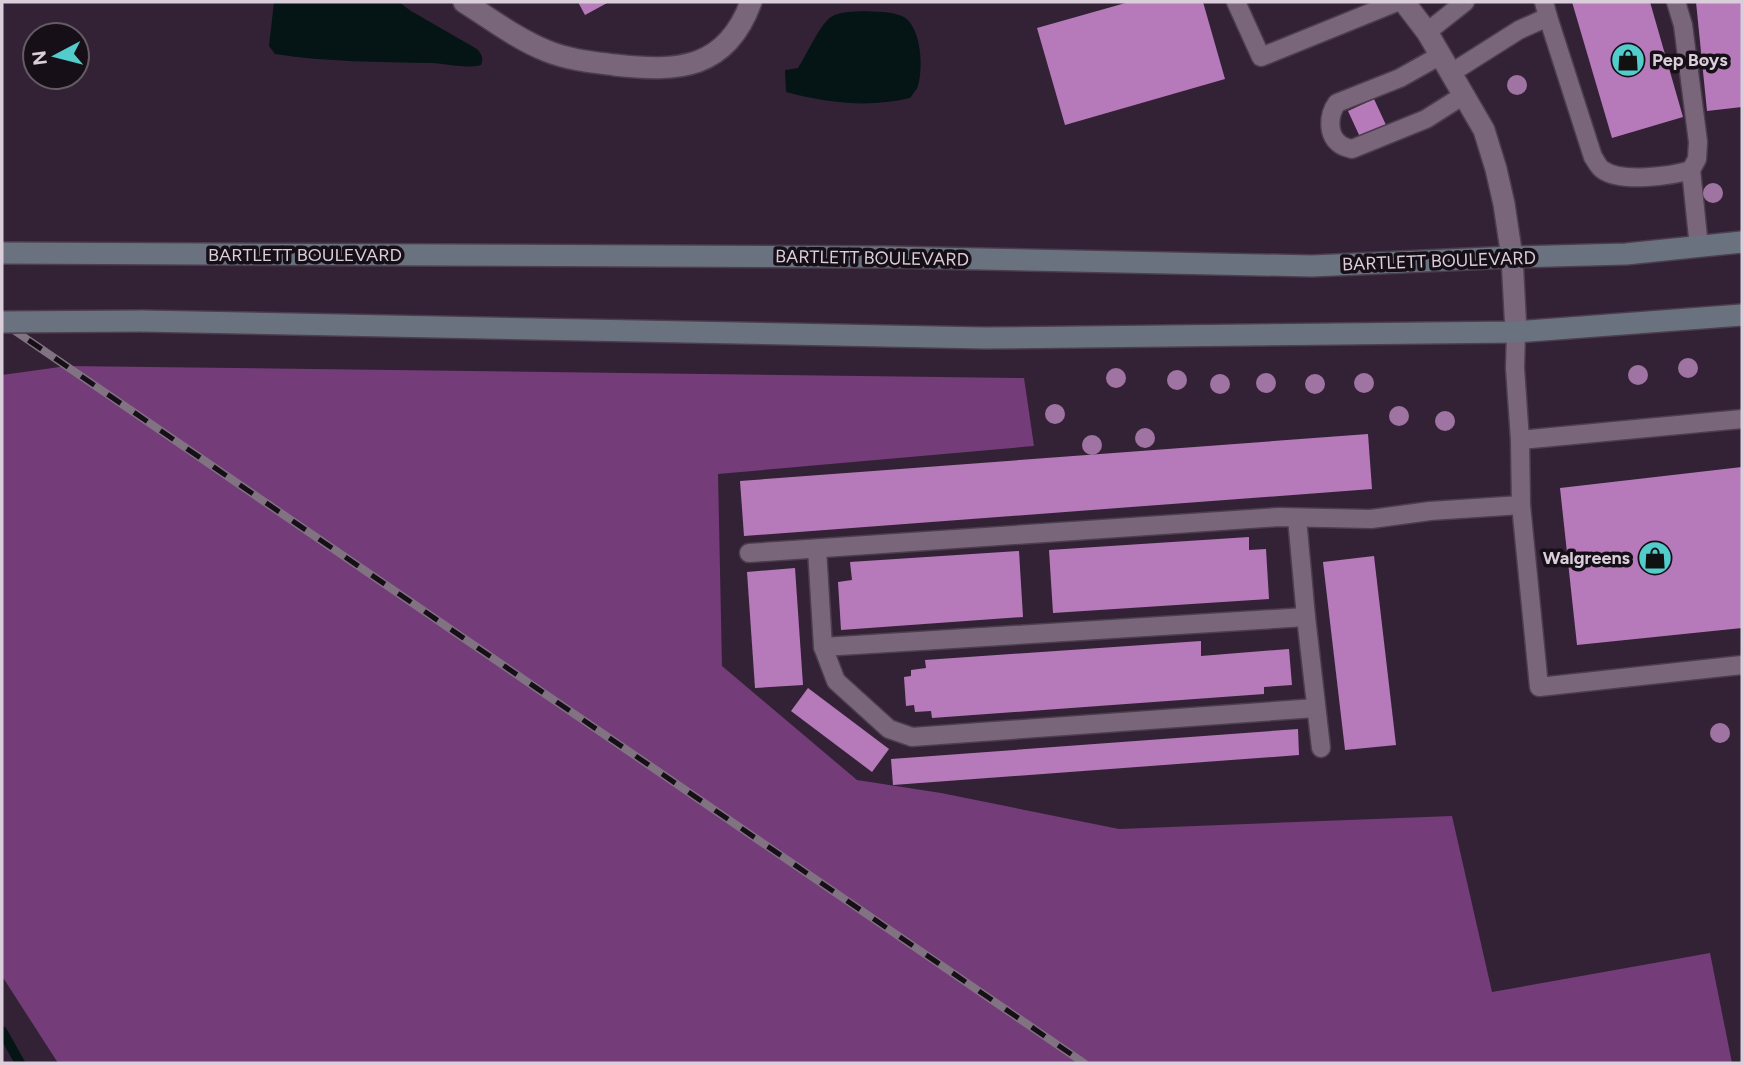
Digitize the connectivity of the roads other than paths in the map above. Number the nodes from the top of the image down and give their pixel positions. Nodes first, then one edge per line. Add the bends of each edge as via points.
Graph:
1 (464, 2) edge
2 (751, 2) edge
3 (1236, 2) edge
4 (1397, 2) edge
5 (1404, 2) edge
6 (1465, 2) edge
7 (1676, 2) edge
8 (1546, 9) edge
9 (1427, 32) junction
10 (1446, 64) junction
11 (1465, 96) junction
12 (1690, 170) junction
13 (1742, 242) edge
14 (1699, 247) junction
15 (2, 253) edge
16 (1512, 257) junction
17 (1742, 315) edge
18 (2, 322) edge
19 (1516, 332) junction
20 (1742, 419) edge
21 (1520, 440) junction
22 (1521, 505) junction
23 (1297, 518) junction
24 (817, 549) junction
25 (749, 553) dead end
26 (1306, 617) junction
27 (823, 647) junction
28 (1742, 665) edge
29 (1316, 708) junction
30 (1321, 748) dead end

1 - 2 street via 548,52 583,61 660,68 693,64 719,50 729,42
3 - 4 lane via 1261,57
5 - 9 street
6 - 9 lane
7 - 12 lane via 1698,142 1697,159
8 - 10 lane via 1519,30
8 - 12 lane via 1593,157 1603,170 1637,178
9 - 10 street
10 - 11 street
10 - 11 lane via 1337,103 1329,121 1334,138 1352,149 1426,119
11 - 16 street via 1484,130 1496,169
12 - 14 lane
13 - 14 main road, BARTLETT BOULEVARD
14 - 16 main road, BARTLETT BOULEVARD
15 - 16 main road, BARTLETT BOULEVARD via 872,257 1312,266
16 - 19 street
17 - 19 main road
18 - 19 main road, bridge via 985,338
19 - 21 lane
20 - 21 lane
21 - 22 lane
22 - 23 lane via 1371,519
22 - 28 lane via 1539,687
23 - 24 lane
23 - 26 lane
24 - 25 lane
24 - 27 lane
26 - 27 lane
26 - 29 lane
27 - 29 lane via 836,681 889,729 912,737
29 - 30 lane

